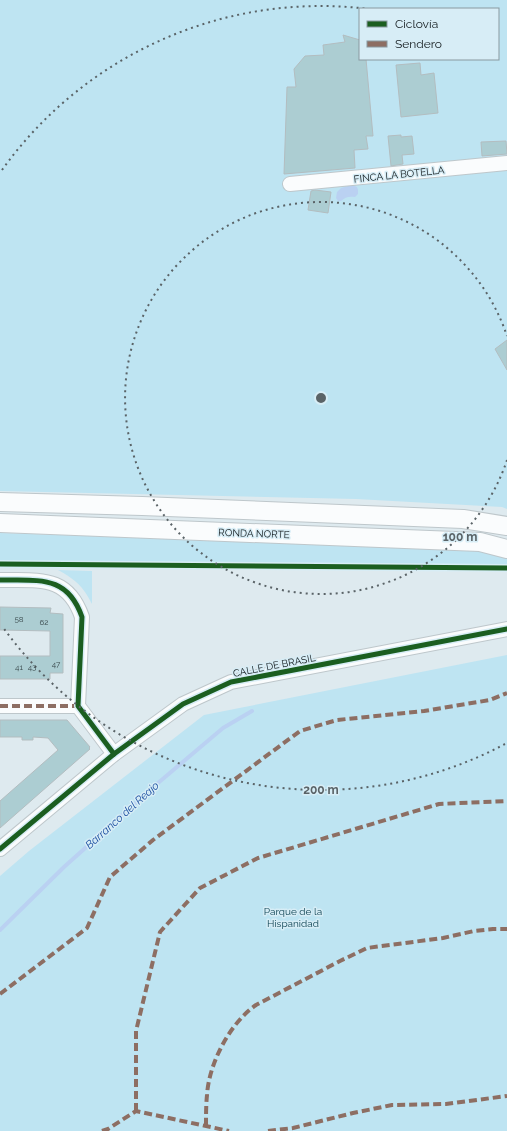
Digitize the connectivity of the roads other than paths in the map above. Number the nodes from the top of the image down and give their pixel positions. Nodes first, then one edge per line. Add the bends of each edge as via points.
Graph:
1 (507, 163) edge
2 (290, 184) dead end
3 (0, 502) edge
4 (0, 523) edge
5 (507, 526) edge
6 (507, 549) edge
7 (0, 580) edge
8 (507, 629) edge
9 (0, 706) edge
10 (78, 706) junction
11 (114, 754) junction
12 (0, 849) edge

1 - 2 street, FINCA LA BOTELLA
3 - 5 main road via 463,519
4 - 6 main road, RONDA NORTE via 480,542
7 - 10 street via 51,583 68,592 77,605 82,617
8 - 11 street, CALLE DE BRASIL via 231,682 183,704
9 - 10 street
10 - 11 street
11 - 12 street, CALLE DE BRASIL

